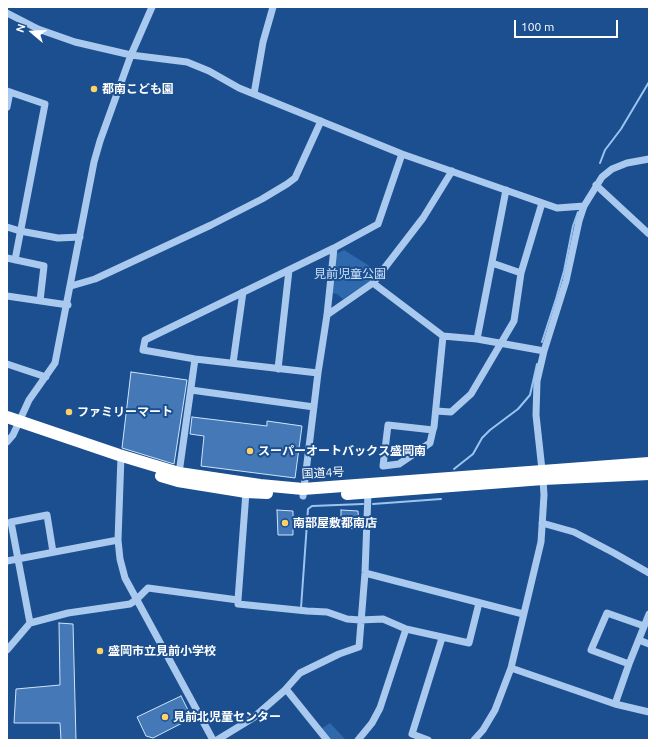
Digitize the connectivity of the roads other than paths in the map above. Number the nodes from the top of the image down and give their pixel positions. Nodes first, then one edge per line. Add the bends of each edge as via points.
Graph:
1 (152, 7) edge
2 (273, 7) edge
3 (7, 13) edge
4 (131, 55) junction
5 (8, 91) edge
6 (254, 94) junction
7 (7, 107) edge
8 (321, 121) junction
9 (402, 154) junction
10 (649, 159) edge
11 (452, 172) junction
12 (596, 185) junction
13 (506, 190) junction
14 (542, 202) junction
15 (584, 206) junction
16 (7, 227) edge
17 (20, 231) junction
18 (649, 234) edge
19 (80, 237) junction
20 (334, 248) junction
21 (7, 258) edge
22 (15, 260) junction
23 (492, 263) junction
24 (289, 270) junction
25 (521, 272) junction
26 (373, 283) junction
27 (71, 286) junction
28 (243, 292) junction
29 (7, 296) edge
30 (40, 301) junction
31 (68, 305) junction
32 (327, 315) junction
33 (443, 336) junction
34 (477, 339) junction
35 (501, 344) junction
36 (544, 351) junction
37 (195, 359) junction
38 (233, 363) junction
39 (7, 364) edge
40 (278, 369) junction
41 (318, 373) junction
42 (46, 377) junction
43 (191, 390) junction
44 (314, 407) junction
45 (436, 411) junction
46 (7, 417) edge
47 (14, 425) edge
48 (433, 430) junction
49 (7, 442) edge
50 (121, 460) junction
51 (649, 463) edge
52 (179, 473) junction
53 (649, 474) edge
54 (543, 475) junction
55 (246, 492) junction
56 (303, 493) junction
57 (368, 493) junction
58 (542, 523) junction
59 (118, 540) junction
60 (53, 552) junction
61 (18, 558) junction
62 (7, 561) edge
63 (364, 573) junction
64 (649, 573) edge
65 (136, 600) junction
66 (238, 600) junction
67 (479, 602) junction
68 (523, 614) junction
69 (649, 614) edge
70 (360, 620) junction
71 (30, 623) junction
72 (644, 626) junction
73 (406, 629) junction
74 (442, 638) junction
75 (639, 640) junction
76 (649, 644) edge
77 (8, 648) edge
78 (629, 664) junction
79 (510, 668) junction
80 (286, 689) junction
81 (615, 704) junction
82 (649, 712) edge
83 (213, 740) edge
84 (217, 740) edge
85 (327, 740) edge
86 (358, 740) edge
87 (428, 740) edge
88 (474, 740) edge

1 - 4 street
2 - 6 street via 263,42
3 - 4 street via 38,29 75,42
4 - 6 street via 186,62
4 - 19 street via 94,162
5 - 7 street
5 - 17 street via 45,104
6 - 8 street
8 - 9 street
8 - 27 street via 295,178 287,184 170,244 95,279
9 - 11 street
9 - 20 street via 378,224
10 - 12 street via 612,169
11 - 13 street
11 - 26 street via 423,218
12 - 15 street
12 - 18 street
13 - 14 street
13 - 23 street
14 - 15 street via 557,208
14 - 25 street
15 - 36 street via 566,281
16 - 17 street
17 - 19 street via 58,238
17 - 22 street
19 - 27 street
20 - 24 street
20 - 32 street
21 - 22 street
22 - 30 street via 44,266
23 - 25 street
23 - 34 street
24 - 28 street
24 - 40 street
25 - 35 street via 514,322
26 - 32 street
26 - 33 street
27 - 31 street
28 - 37 street via 145,340 143,350
28 - 38 street
29 - 30 street
30 - 31 street
31 - 42 street via 55,363
32 - 41 street
33 - 34 street
33 - 45 street
34 - 35 street
35 - 36 street
35 - 45 street via 471,394 451,412
36 - 54 street via 536,398
37 - 38 street
37 - 43 street
38 - 40 street
39 - 42 street
40 - 41 street
41 - 44 street
42 - 47 street
43 - 44 street
43 - 52 street
44 - 56 street
45 - 48 street
46 - 47 highway, 国道4号
47 - 49 street
47 - 50 highway, 国道4号
48 - 48 street via 430,442 399,464 383,466 388,425
50 - 52 highway, 国道4号
50 - 55 highway, 国道4号 via 178,481
50 - 59 street
51 - 54 highway, 国道4号
52 - 56 highway, 国道4号
53 - 54 highway, 国道4号
54 - 56 highway, 国道4号
54 - 57 highway, 国道4号
54 - 58 street
55 - 56 highway, 国道4号
55 - 66 street
56 - 57 highway, 国道4号
57 - 63 street
58 - 64 street via 574,532
58 - 68 street via 541,542
59 - 60 street
59 - 65 street via 125,578
60 - 61 street
60 - 61 street via 48,515 11,522
61 - 62 street
61 - 71 street
63 - 67 street
63 - 70 street
65 - 66 street via 148,588
65 - 71 street via 130,604 68,613
65 - 83 street
66 - 70 street via 238,604 327,612 347,619
67 - 68 street
67 - 74 street via 469,643
68 - 79 street
69 - 72 street
70 - 73 street via 383,618
70 - 80 street via 359,647 300,673
71 - 77 street
72 - 75 street
72 - 78 street via 608,613 591,650
73 - 74 street
73 - 86 street via 380,708
74 - 87 street via 412,734
75 - 76 street
75 - 78 street
78 - 81 street
79 - 81 street
79 - 88 street via 495,710
80 - 84 street via 253,718
80 - 85 street
81 - 82 street

